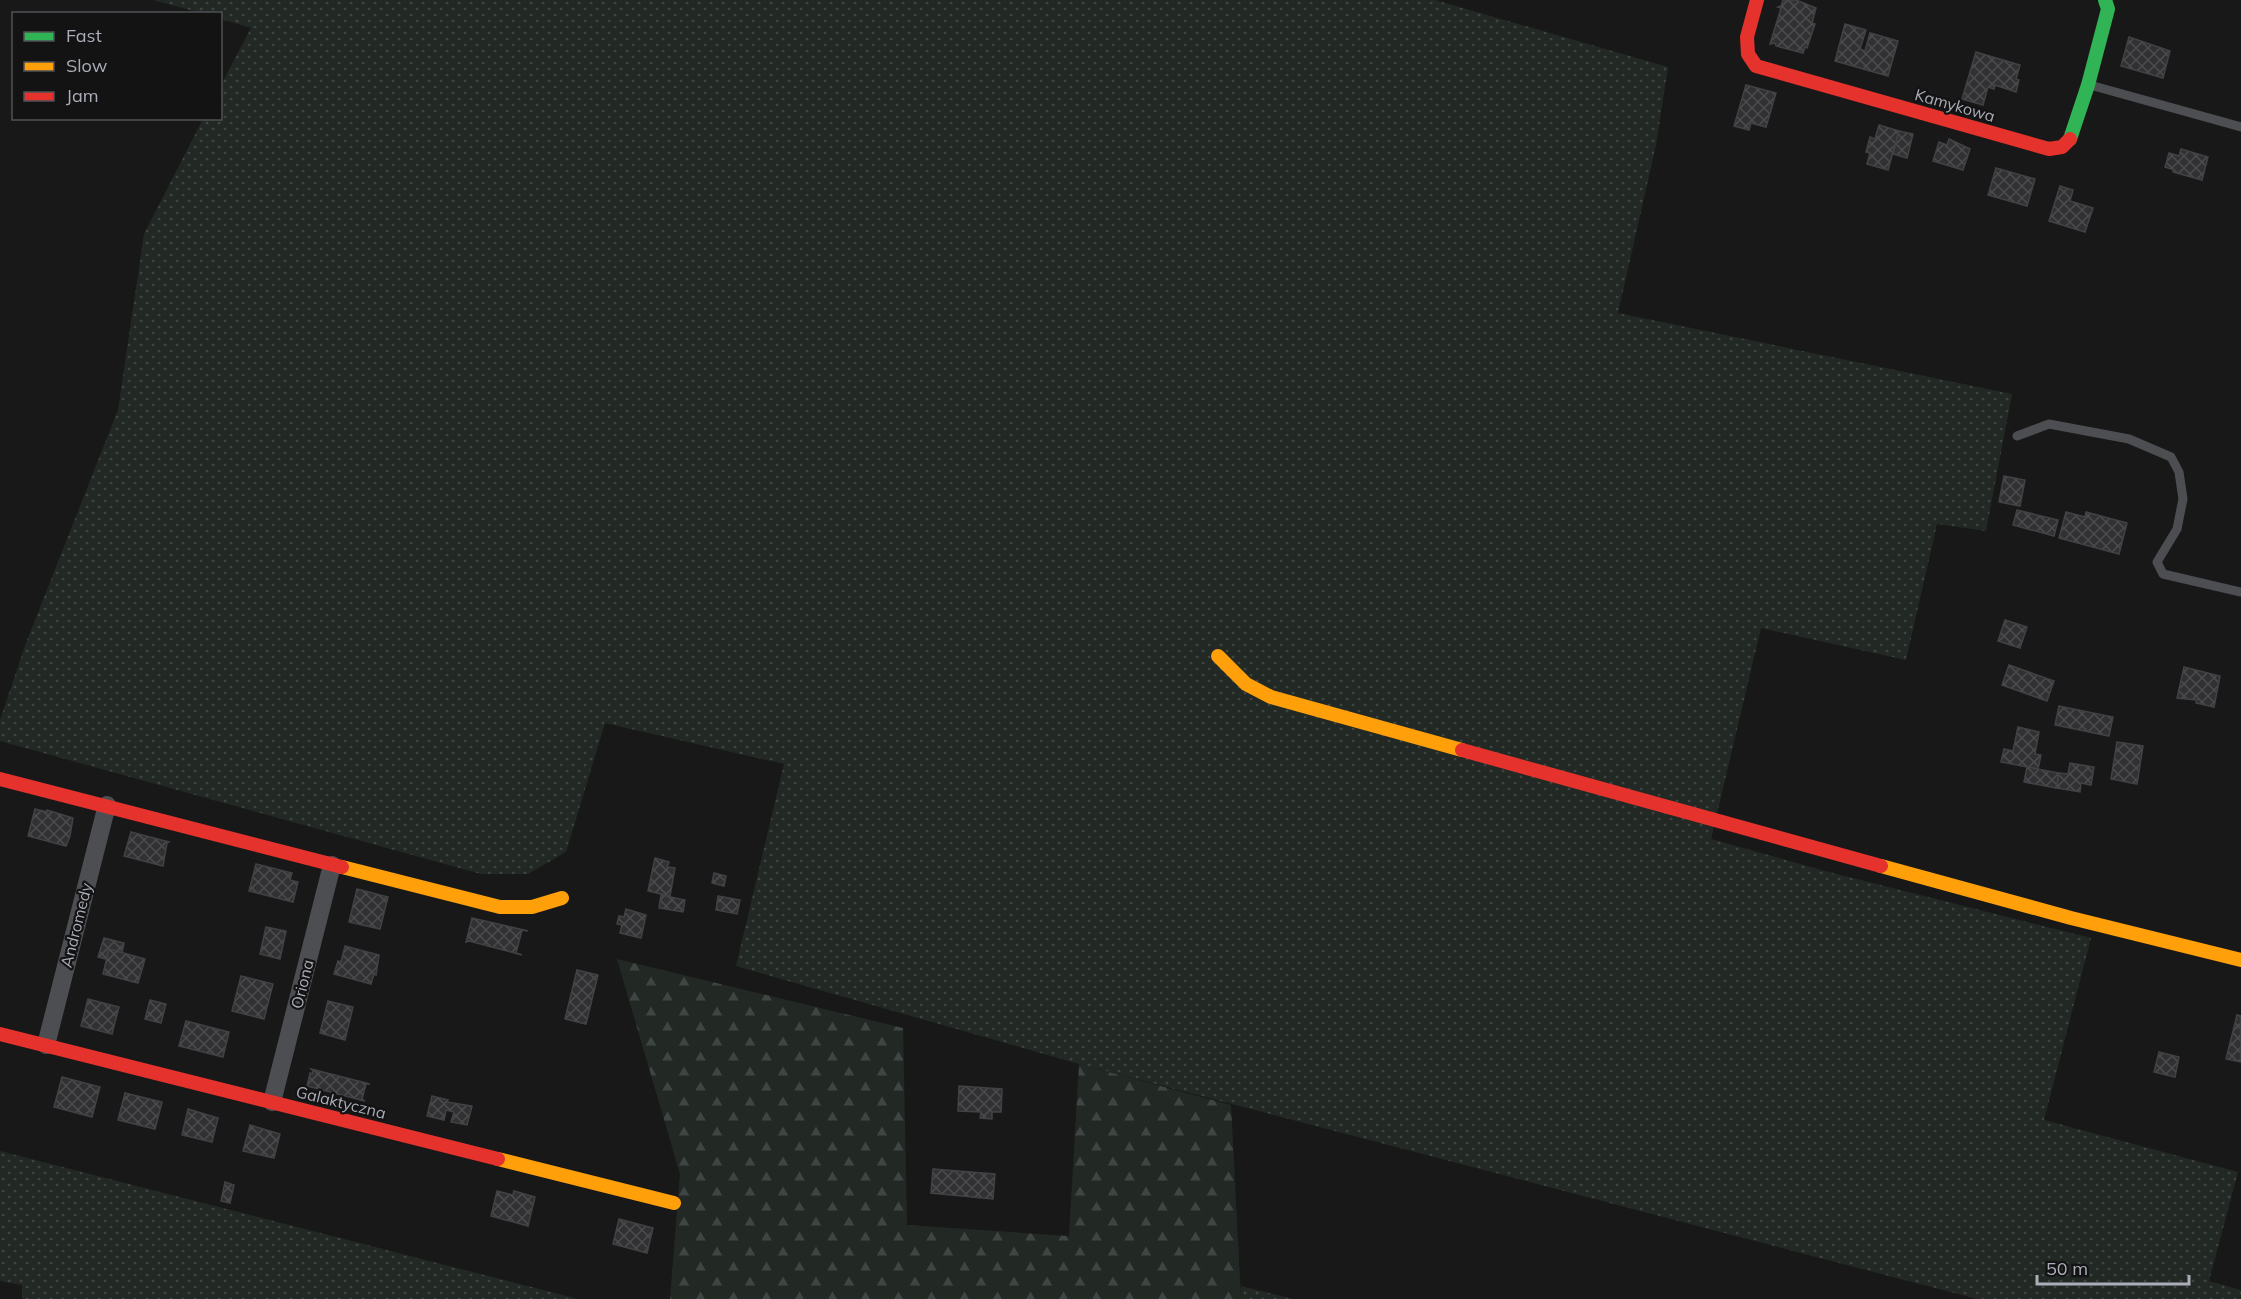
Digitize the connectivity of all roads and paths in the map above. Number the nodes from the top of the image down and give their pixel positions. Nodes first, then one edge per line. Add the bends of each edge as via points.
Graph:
1 (1757, 0) edge
2 (2105, 0) edge
3 (2088, 85) junction
4 (2241, 127) edge
5 (2017, 436) dead end
6 (2241, 592) edge
7 (1218, 656) dead end
8 (0, 779) edge
9 (107, 805) junction
10 (332, 865) junction
11 (562, 898) dead end
12 (2241, 960) edge
13 (0, 1034) edge
14 (46, 1045) junction
15 (272, 1102) junction
16 (674, 1203) dead end

1 - 3 street, Kamykowa via 1747,37 1748,54 1756,66 2049,149 2062,147 2072,137
2 - 3 street, Kamykowa via 2108,9
3 - 4 lane
5 - 6 lane via 2049,424 2129,440 2171,457 2179,472 2183,499 2177,529 2157,562 2163,574
7 - 12 street via 1232,675 1252,691 1282,701 2071,918
8 - 9 street
9 - 10 street
9 - 14 street, Andromedy
10 - 11 street via 500,907 532,907
10 - 15 street, Oriona
13 - 14 street, Galaktyczna
14 - 15 street, Galaktyczna
15 - 16 street, Galaktyczna

